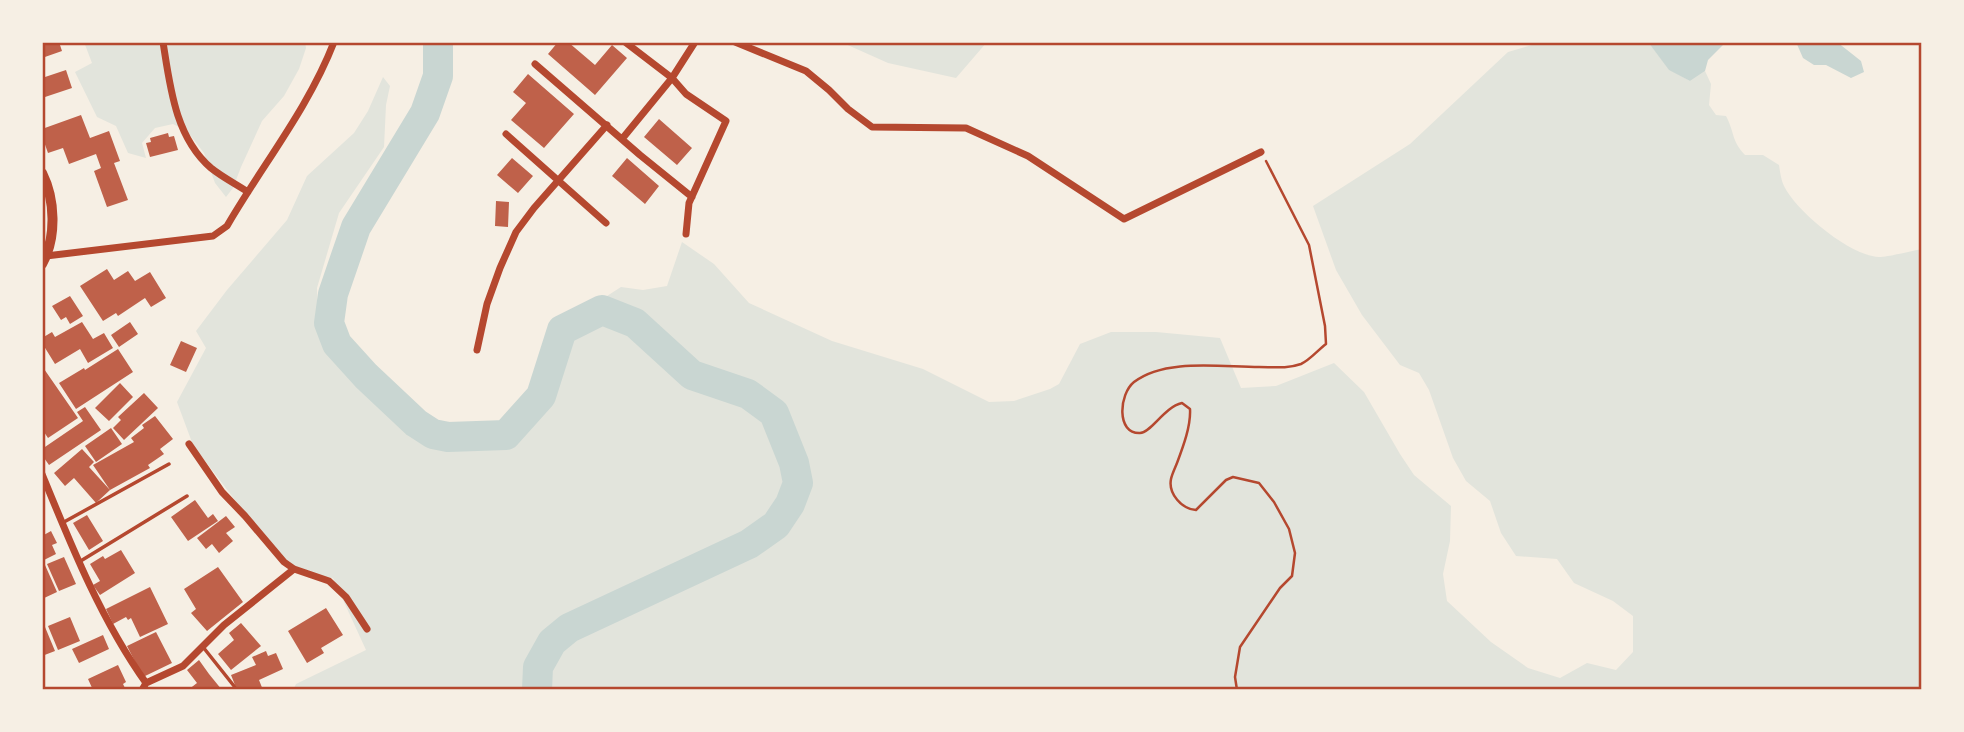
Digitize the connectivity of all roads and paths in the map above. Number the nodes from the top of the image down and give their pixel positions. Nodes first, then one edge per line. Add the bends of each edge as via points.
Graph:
1 (163, 42) edge
2 (334, 42) edge
3 (625, 42) edge
4 (695, 42) edge
5 (735, 42) edge
6 (535, 64) dead end
7 (672, 78) junction
8 (607, 125) junction
9 (506, 134) dead end
10 (622, 139) junction
11 (1261, 152) joint
12 (42, 173) edge
13 (558, 180) junction
14 (46, 190) edge
15 (248, 192) junction
16 (692, 198) junction
17 (606, 223) dead end
18 (686, 234) dead end
19 (44, 260) edge
20 (477, 350) dead end
21 (190, 444) dead end
22 (169, 464) dead end
23 (42, 474) edge
24 (187, 496) dead end
25 (62, 523) junction
26 (79, 562) junction
27 (295, 569) junction
28 (367, 629) dead end
29 (202, 646) junction
30 (144, 686) edge
31 (236, 690) edge
32 (1237, 690) edge

1 - 15 street via 175,108 188,140 212,168
2 - 15 street via 313,87
3 - 7 street
4 - 7 street
5 - 11 street via 806,71 872,127 965,128 1028,156 1124,219
6 - 8 street
7 - 10 street
7 - 16 street via 686,94 726,121
8 - 10 street
8 - 13 street
9 - 13 street
10 - 16 street
11 - 32 path via 1308,245 1326,344 1304,363 1284,368 1159,369 1131,384 1121,411 1131,431 1138,434 1146,432 1173,405 1182,403 1190,409 1191,420 1170,481 1182,506 1196,510 1226,480 1243,478 1259,483 1289,529 1295,553 1292,576 1240,647
12 - 14 main road
13 - 17 street
13 - 20 street via 516,232 487,304
14 - 19 main road via 53,220
15 - 19 street via 227,226 214,236
16 - 18 street
21 - 27 street via 222,492
22 - 25 lane
23 - 25 street
24 - 26 lane
25 - 26 street
26 - 30 street
27 - 28 street via 328,581 346,597
27 - 29 street
29 - 30 street via 183,666
29 - 31 lane

